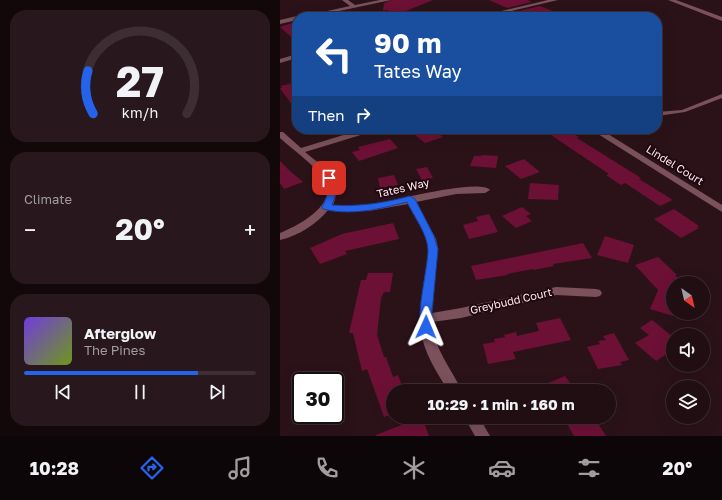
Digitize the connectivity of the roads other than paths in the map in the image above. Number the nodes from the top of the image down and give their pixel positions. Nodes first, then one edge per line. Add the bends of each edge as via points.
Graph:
1 (345, 0) edge
2 (388, 0) edge
3 (555, 0) edge
4 (671, 0) edge
5 (355, 7) junction
6 (329, 12) edge
7 (501, 12) edge
8 (292, 19) edge
9 (722, 20) edge
10 (280, 22) edge
11 (292, 58) edge
12 (281, 61) edge
13 (722, 96) edge
14 (662, 113) edge
15 (280, 134) edge
16 (355, 134) edge
17 (602, 134) edge
18 (299, 151) junction
19 (485, 190) dead end
20 (410, 199) junction
21 (326, 207) junction
22 (722, 210) edge
23 (280, 237) edge
24 (596, 293) dead end
25 (426, 318) junction
26 (451, 384) edge
27 (475, 424) edge
28 (483, 436) edge

1 - 5 street
2 - 5 street
3 - 7 street
4 - 9 street
5 - 6 street
8 - 10 street
11 - 12 street
13 - 14 lane via 683,111
15 - 18 street
16 - 18 street
17 - 22 street, Lindel Court
18 - 21 street via 330,180 333,190
19 - 20 street, Tates Way via 450,190
20 - 21 street, Tates Way via 376,207
20 - 25 street via 430,236 433,249
21 - 23 street via 306,225
24 - 25 street, Greybudd Court via 556,291 461,313
25 - 26 street via 430,343
27 - 28 street

